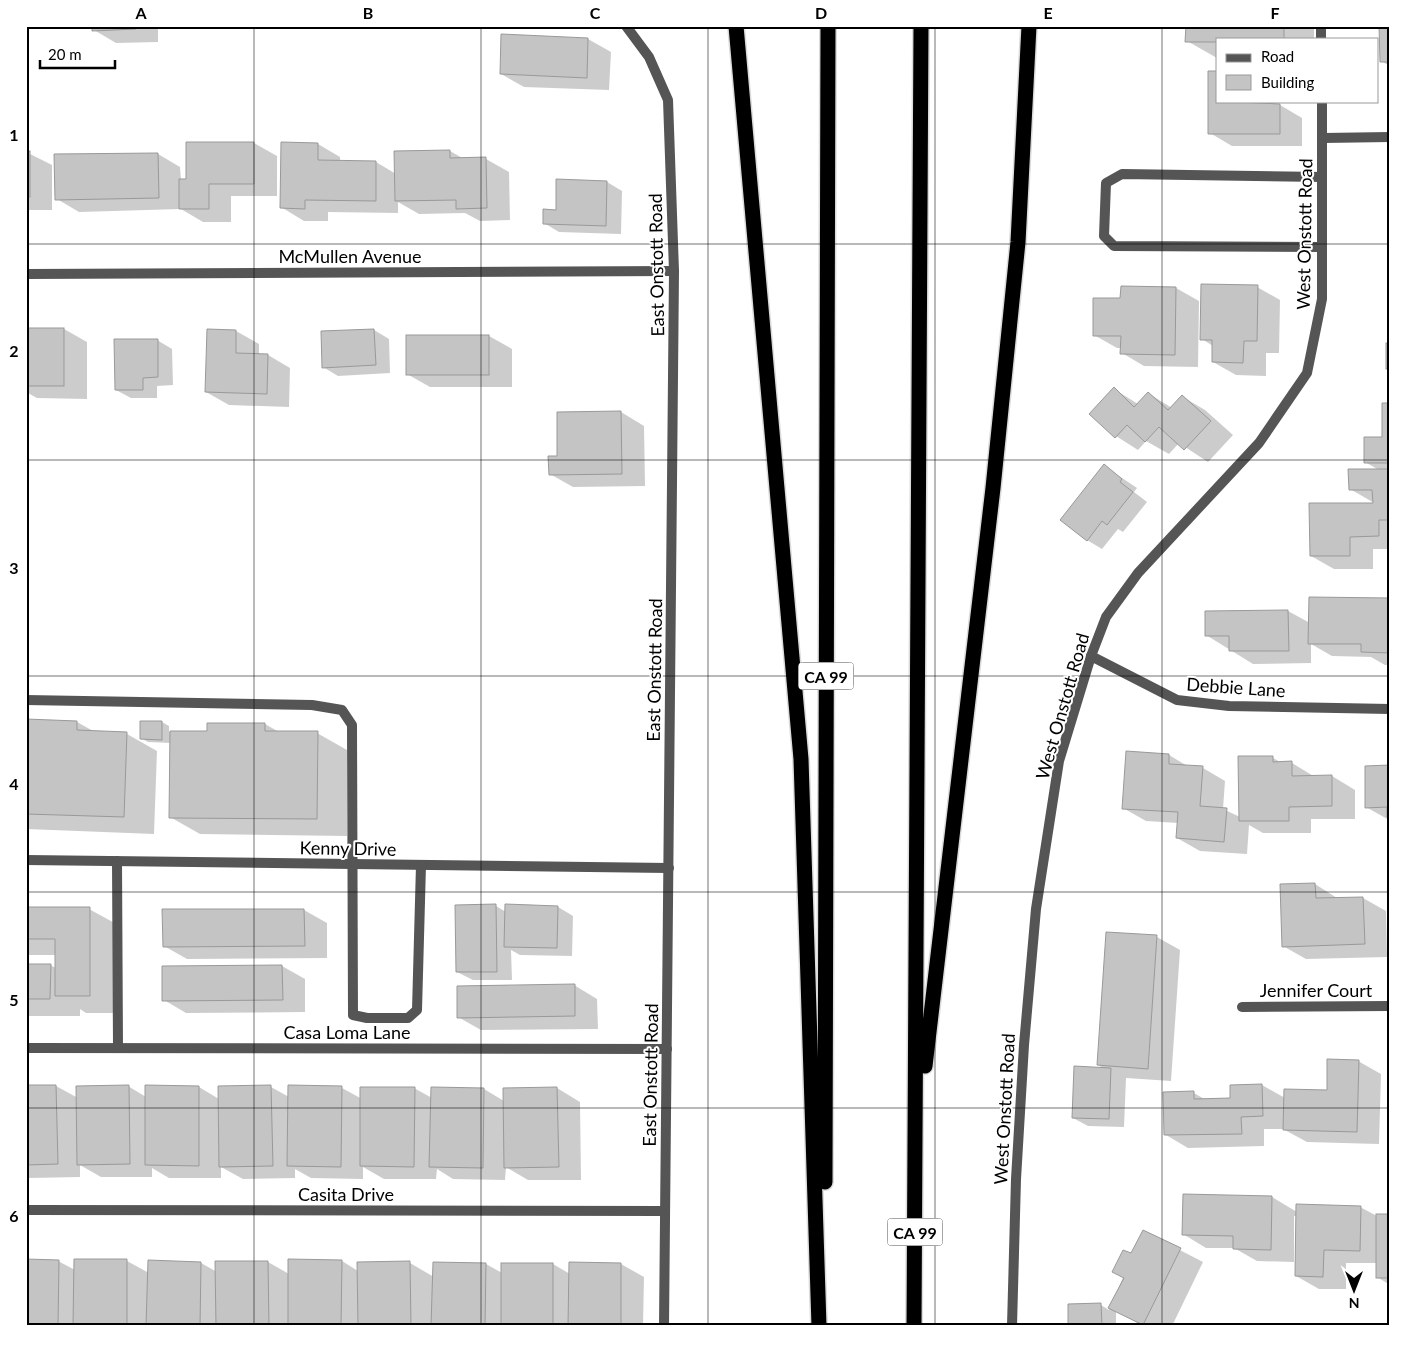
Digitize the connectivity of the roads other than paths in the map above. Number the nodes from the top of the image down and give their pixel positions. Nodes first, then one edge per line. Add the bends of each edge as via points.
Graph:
1 (626, 26) edge
2 (736, 26) edge
3 (828, 26) edge
4 (921, 26) edge
5 (1029, 26) edge
6 (1322, 102) edge
7 (1390, 137) edge
8 (1323, 138) junction
9 (1322, 177) junction
10 (1322, 246) junction
11 (674, 271) junction
12 (26, 274) edge
13 (1091, 656) junction
14 (26, 700) edge
15 (1390, 709) edge
16 (26, 860) edge
17 (117, 861) junction
18 (354, 864) junction
19 (421, 865) junction
20 (669, 868) junction
21 (1390, 1006) edge
22 (1242, 1007) dead end
23 (26, 1048) edge
24 (118, 1048) junction
25 (667, 1049) junction
26 (917, 1139) junction
27 (26, 1210) edge
28 (665, 1211) junction
29 (664, 1326) edge
30 (820, 1326) edge
31 (824, 1326) edge
32 (914, 1326) edge
33 (1012, 1326) edge

1 - 11 street, East Onstott Road via 649,57 668,100
2 - 30 highway via 801,759
3 - 31 highway, CA 99
4 - 26 highway, CA 99
5 - 26 highway via 1018,242 993,488
6 - 8 street, West Onstott Road
7 - 8 street
8 - 9 street, West Onstott Road
9 - 10 street, West Onstott Road
9 - 10 street via 1122,174 1106,183 1104,236 1114,246
10 - 13 street, West Onstott Road via 1322,299 1307,373 1259,442 1138,573 1106,617
11 - 12 street, McMullen Avenue
11 - 20 street, East Onstott Road
13 - 15 street, Debbie Lane via 1177,700 1229,706
13 - 33 street, West Onstott Road via 1059,762 1036,909 1016,1179
14 - 18 street via 312,705 342,710 352,725
16 - 17 street, Kenny Drive
17 - 18 street, Kenny Drive
17 - 24 street
18 - 19 street, Kenny Drive
18 - 19 street via 353,1015 386,1018 408,1018 417,1010
19 - 20 street, Kenny Drive
20 - 25 street, East Onstott Road
21 - 22 street, Jennifer Court
23 - 24 street, Casa Loma Lane
24 - 25 street, Casa Loma Lane
25 - 28 street, East Onstott Road
26 - 32 highway, CA 99
27 - 28 street, Casita Drive
28 - 29 street, East Onstott Road

